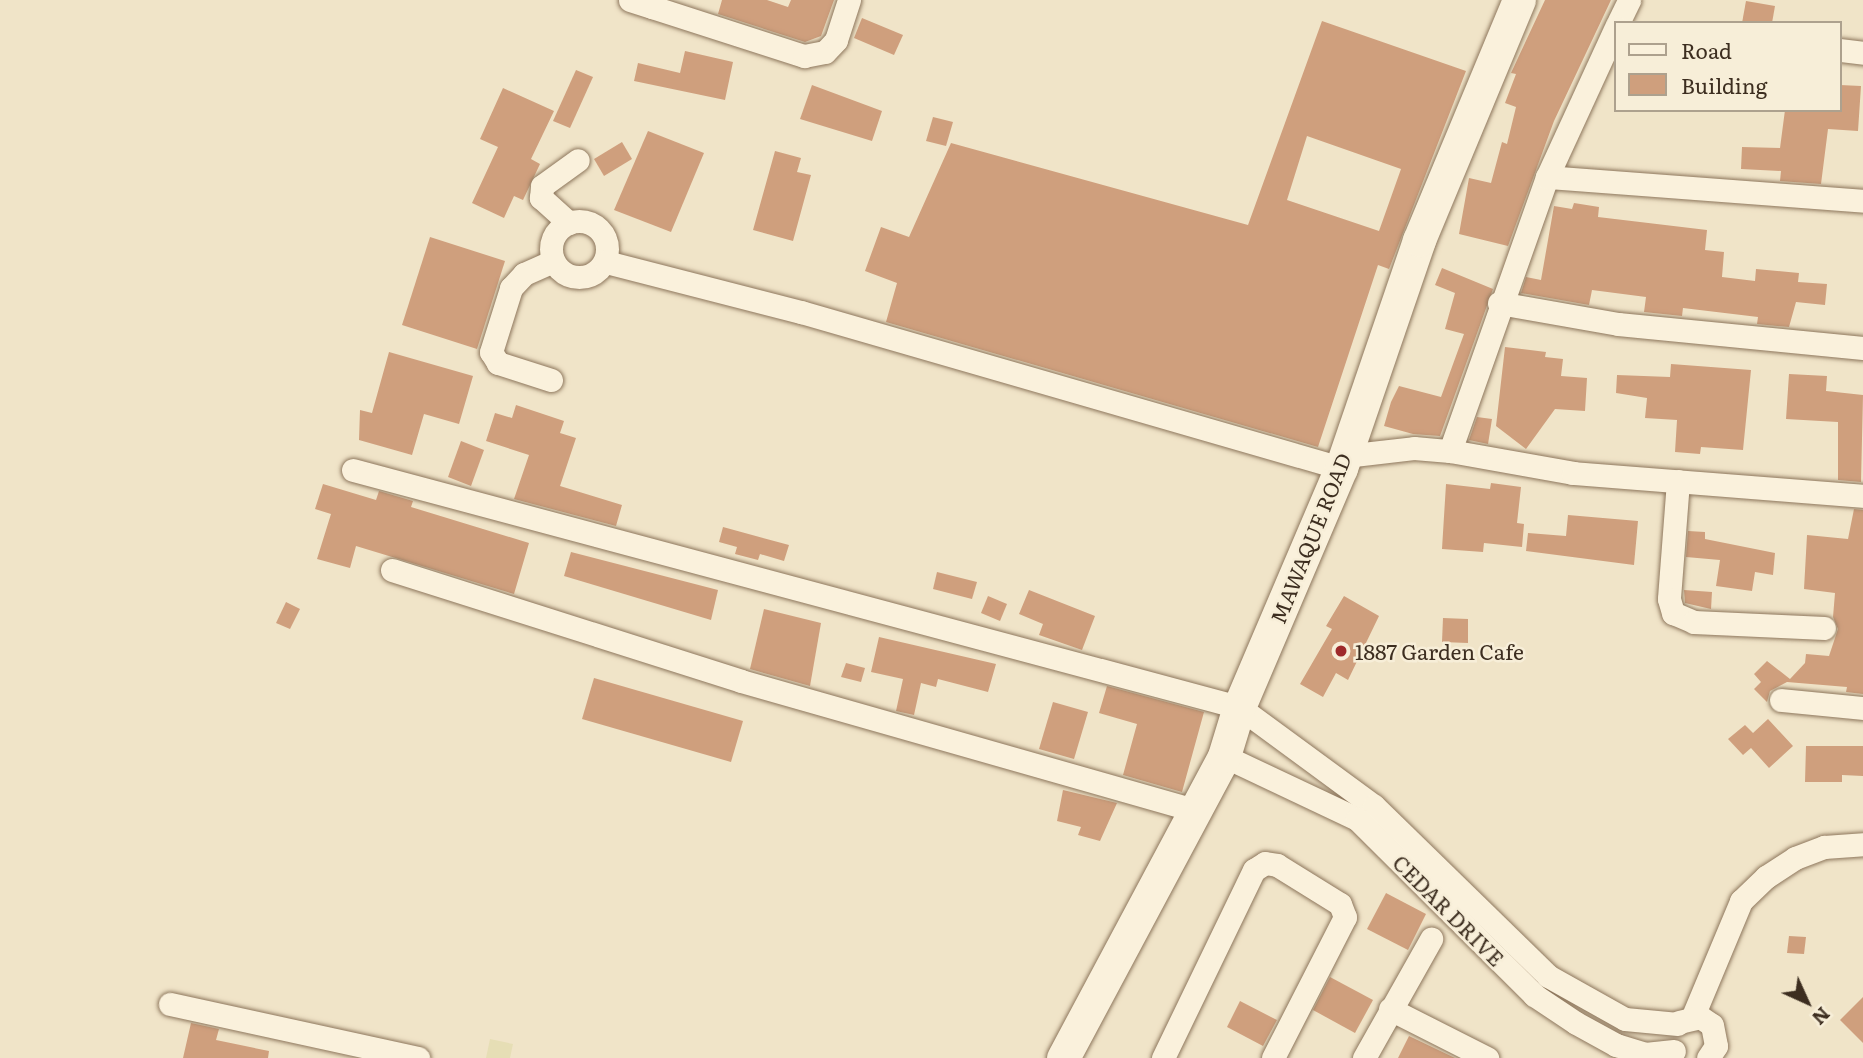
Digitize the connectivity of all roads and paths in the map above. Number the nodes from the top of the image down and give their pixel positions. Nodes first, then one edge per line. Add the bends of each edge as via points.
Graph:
1 (630, 0) edge
2 (849, 0) edge
3 (1519, 0) edge
4 (653, 4) edge
5 (1615, 37) edge
6 (1842, 50) edge
7 (1863, 53) edge
8 (578, 160) dead end
9 (1547, 177) junction
10 (1863, 201) edge
11 (569, 223) junction
12 (554, 261) junction
13 (606, 262) junction
14 (1499, 303) junction
15 (1863, 348) edge
16 (551, 380) dead end
17 (1450, 451) junction
18 (1343, 462) junction
19 (353, 470) dead end
20 (1678, 481) junction
21 (1863, 496) edge
22 (392, 570) dead end
23 (1824, 628) dead end
24 (1781, 700) dead end
25 (1239, 707) junction
26 (1863, 708) edge
27 (1224, 756) junction
28 (1198, 811) junction
29 (1863, 844) edge
30 (1431, 939) dead end
31 (170, 1004) dead end
32 (1390, 1009) junction
33 (1689, 1016) junction
34 (1462, 1051) edge
35 (1677, 1054) edge
36 (418, 1058) edge
37 (1063, 1058) edge
38 (1163, 1058) edge
39 (1273, 1058) edge
40 (1364, 1058) edge
41 (1487, 1058) edge
42 (1707, 1058) edge

1 - 4 street
2 - 4 street via 836,40 825,52 804,56
3 - 18 main road, MAWAQUE ROAD via 1419,240
5 - 9 street
6 - 7 street
8 - 11 street via 542,186 541,198
9 - 10 street
9 - 14 street
11 - 12 street via 555,234
11 - 13 street via 596,226 607,242
12 - 13 street via 572,276 597,272
12 - 16 street via 524,274 511,288 491,352 498,363
13 - 18 street
14 - 15 street via 1618,324
14 - 17 street
17 - 18 street via 1414,448
17 - 20 street via 1543,470
18 - 25 main road, MAWAQUE ROAD
19 - 25 street
20 - 21 street
20 - 23 street via 1669,599 1673,613 1694,622
22 - 28 street via 740,681 861,711
24 - 26 street
25 - 27 main road, MAWAQUE ROAD
25 - 33 street, CEDAR DRIVE via 1374,806 1548,976 1625,1019
27 - 28 main road, MAWAQUE ROAD
27 - 35 street, CEDAR DRIVE via 1357,819 1534,995 1576,1023 1616,1045 1645,1054
28 - 37 main road, MAWAQUE ROAD
29 - 33 street via 1824,847 1795,858 1749,893 1741,901
30 - 32 street
31 - 36 street
32 - 34 street
32 - 40 street
33 - 35 street via 1671,1037
33 - 42 street via 1706,1020 1716,1031 1716,1046
34 - 41 street
38 - 39 street via 1254,870 1265,863 1277,864 1340,904 1345,917

